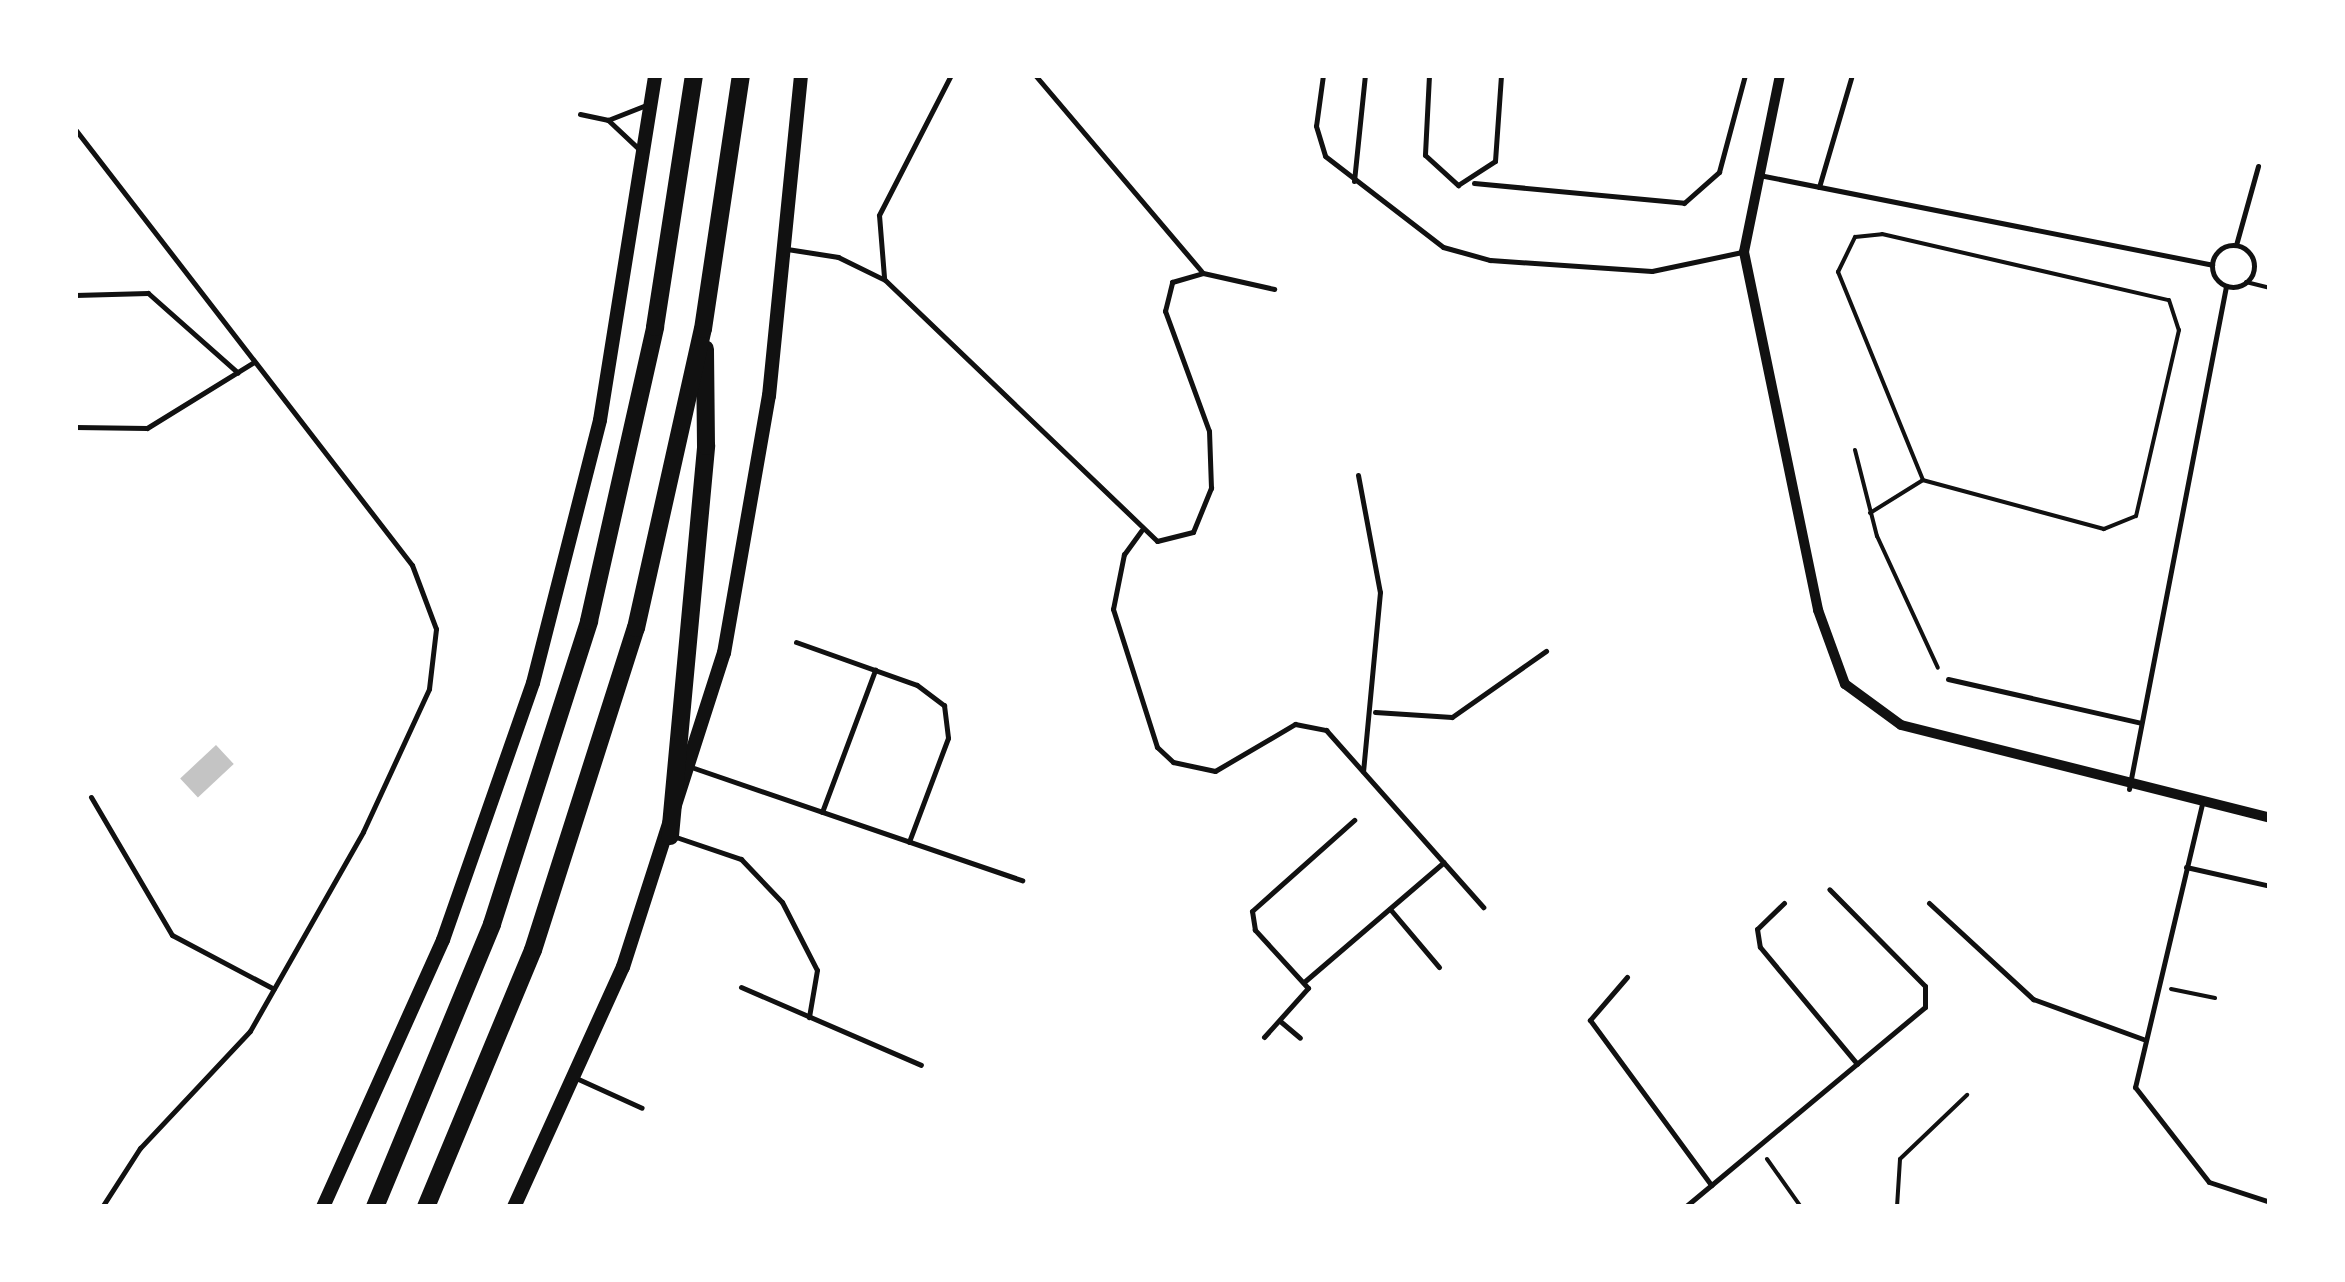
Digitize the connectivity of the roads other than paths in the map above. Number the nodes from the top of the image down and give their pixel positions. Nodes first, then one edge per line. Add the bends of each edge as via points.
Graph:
1 (655, 75) edge
2 (694, 75) edge
3 (742, 75) edge
4 (801, 75) edge
5 (950, 75) edge
6 (1035, 75) edge
7 (1323, 75) edge
8 (1366, 75) edge
9 (1429, 75) edge
10 (1501, 75) edge
11 (1745, 75) edge
12 (1780, 75) edge
13 (1851, 78) dead end
14 (652, 101) junction
15 (580, 114) dead end
16 (608, 120) junction
17 (75, 129) edge
18 (644, 156) junction
19 (2258, 166) dead end
20 (1756, 175) junction
21 (1354, 181) junction
22 (1474, 183) junction
23 (1819, 187) junction
24 (2236, 245) junction
25 (784, 249) junction
26 (1744, 252) junction
27 (2212, 265) junction
28 (1203, 273) junction
29 (885, 280) junction
30 (2226, 286) junction
31 (1274, 289) dead end
32 (75, 295) edge
33 (703, 329) junction
34 (254, 362) junction
35 (238, 373) junction
36 (75, 427) edge
37 (1358, 474) dead end
38 (1140, 530) junction
39 (796, 642) dead end
40 (1546, 651) dead end
41 (875, 670) junction
42 (1948, 679) road end
43 (1375, 712) junction
44 (2141, 723) junction
45 (694, 768) junction
46 (1363, 771) junction
47 (2129, 789) junction
48 (91, 797) dead end
49 (2202, 804) junction
50 (822, 812) junction
51 (2270, 818) edge
52 (1354, 820) dead end
53 (670, 836) junction
54 (909, 842) junction
55 (1444, 862) junction
56 (2186, 867) junction
57 (1022, 880) dead end
58 (2270, 886) edge
59 (1828, 889) dead end
60 (1784, 903) dead end
61 (1929, 903) dead end
62 (1483, 906) dead end
63 (1390, 908) junction
64 (1439, 966) dead end
65 (1626, 977) dead end
66 (1304, 982) junction
67 (741, 987) dead end
68 (274, 989) junction
69 (809, 1017) junction
70 (1280, 1020) junction
71 (1264, 1037) dead end
72 (1300, 1038) dead end
73 (2143, 1039) junction
74 (1858, 1064) junction
75 (921, 1065) dead end
76 (576, 1078) junction
77 (642, 1108) dead end
78 (1711, 1186) junction
79 (2270, 1202) edge
80 (102, 1207) edge
81 (323, 1207) edge
82 (374, 1207) edge
83 (426, 1207) edge
84 (514, 1207) edge
85 (1685, 1207) edge

1 - 14 street
2 - 82 main road via 655,328 589,621 492,924
3 - 33 main road
4 - 25 street
5 - 29 lane via 879,215
6 - 28 lane
7 - 21 lane via 1320,146
8 - 21 lane
9 - 22 lane via 1431,170
10 - 22 lane via 1495,161
11 - 22 lane via 1719,172 1684,202
12 - 20 street
13 - 23 lane
14 - 16 lane
14 - 18 street
15 - 16 lane
16 - 18 lane
17 - 34 lane
18 - 81 street via 600,420 533,683 443,940
19 - 24 lane
20 - 23 lane
20 - 26 street
21 - 26 lane via 1429,239 1474,258 1670,271
23 - 27 lane
24 - 27 lane
24 - 30 lane via 2254,264 2246,282
25 - 29 lane via 838,257
25 - 45 street via 736,591
26 - 47 street via 1818,610 1844,684 1901,725
27 - 30 lane
28 - 31 lane
28 - 38 lane via 1172,282 1165,312 1209,430 1204,516 1176,541
29 - 38 lane
30 - 44 lane
32 - 35 lane via 148,293
33 - 53 main road via 707,431
33 - 83 main road via 608,729 526,968
34 - 35 lane
34 - 68 lane via 412,565 436,629 429,689 363,832
35 - 36 lane via 137,432
37 - 43 lane via 1380,592
38 - 46 lane via 1119,567 1113,609 1157,746 1173,762 1215,771 1311,724
39 - 41 lane
40 - 43 lane via 1452,717
41 - 50 lane
41 - 54 lane via 932,692 950,722
42 - 44 lane
43 - 46 lane
44 - 47 lane
45 - 50 lane
45 - 53 street
46 - 55 lane
47 - 49 street
48 - 68 lane via 172,936
49 - 51 street
49 - 56 lane
50 - 54 lane
52 - 66 lane via 1252,911 1255,930
53 - 69 lane via 726,850 782,902 818,970
53 - 76 street
54 - 57 lane
55 - 62 lane
55 - 63 lane
56 - 58 lane
56 - 73 lane
59 - 74 lane via 1928,997
60 - 74 lane via 1757,929 1760,947
61 - 73 lane via 2033,999
63 - 64 lane
63 - 66 lane
65 - 78 lane via 1590,1020
66 - 70 lane via 1305,996
67 - 69 lane
68 - 80 lane via 228,1064 140,1148
69 - 75 lane
70 - 71 lane
70 - 72 lane
73 - 79 lane via 2135,1087 2143,1109 2209,1182
74 - 78 lane
76 - 77 lane
76 - 84 street
78 - 85 lane

